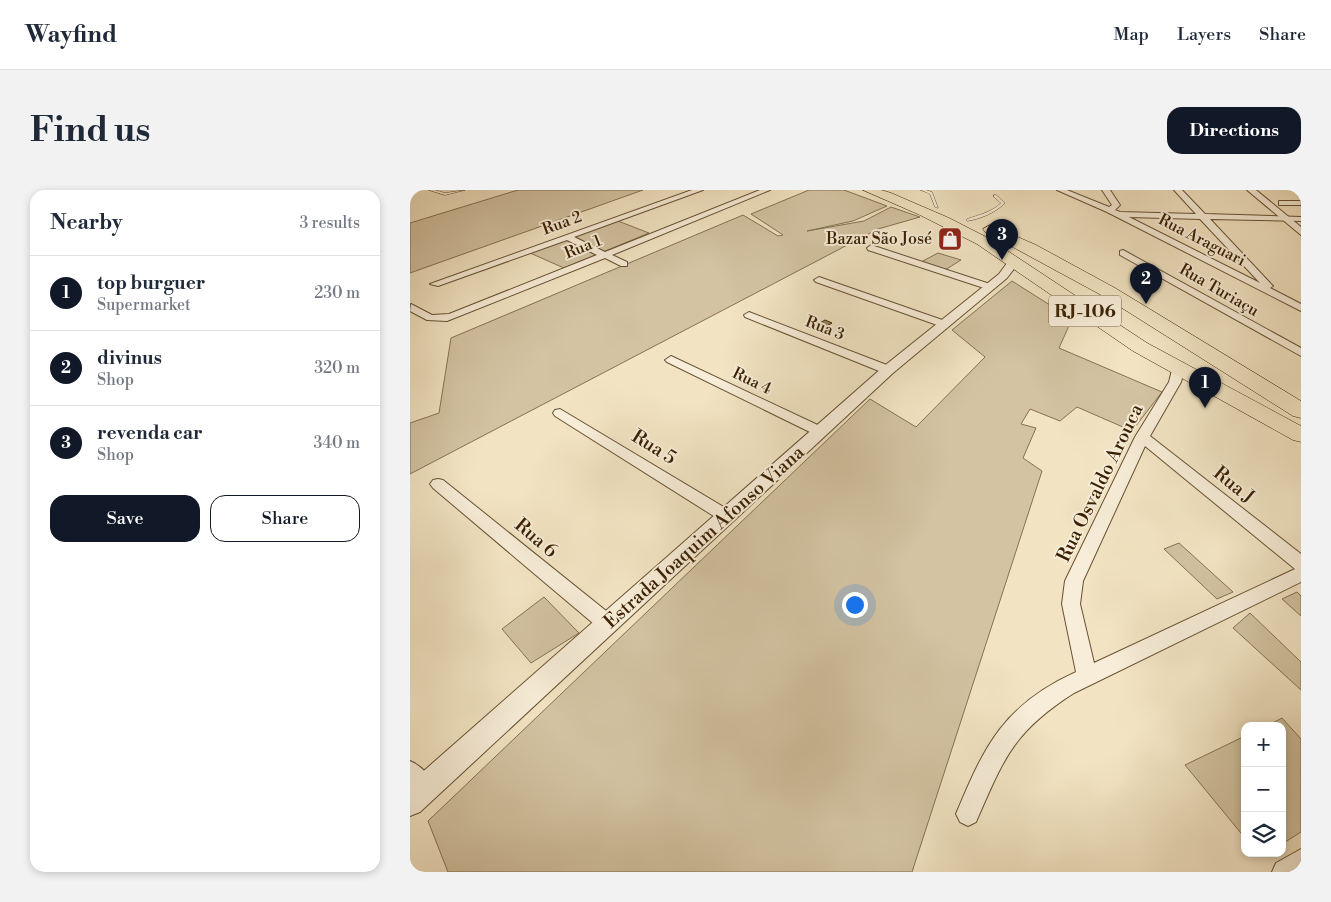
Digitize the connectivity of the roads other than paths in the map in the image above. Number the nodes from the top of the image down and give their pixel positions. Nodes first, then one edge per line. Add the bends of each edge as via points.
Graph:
1 (431, 190) edge
2 (463, 190) edge
3 (670, 190) edge
4 (766, 190) edge
5 (869, 190) edge
6 (885, 190) edge
7 (923, 190) edge
8 (1061, 190) edge
9 (1106, 190) edge
10 (1178, 190) edge
11 (1251, 190) edge
12 (1266, 190) edge
13 (698, 193) edge
14 (687, 194) junction
15 (995, 196) dead end
16 (1282, 203) junction
17 (1301, 203) edge
18 (937, 207) junction
19 (1113, 212) junction
20 (1203, 216) junction
21 (1285, 218) junction
22 (1301, 219) edge
23 (973, 227) junction
24 (1301, 232) edge
25 (566, 237) junction
26 (871, 248) dead end
27 (1123, 253) dead end
28 (604, 254) junction
29 (624, 264) dead end
30 (1256, 272) junction
31 (1236, 274) junction
32 (1002, 275) junction
33 (819, 280) dead end
34 (435, 284) dead end
35 (1278, 296) junction
36 (412, 307) dead end
37 (1301, 308) edge
38 (750, 315) dead end
39 (944, 324) junction
40 (1301, 353) edge
41 (670, 360) dead end
42 (888, 370) junction
43 (1178, 370) junction
44 (1264, 389) junction
45 (1301, 411) edge
46 (560, 413) dead end
47 (819, 431) junction
48 (1299, 435) edge
49 (1142, 437) junction
50 (438, 484) dead end
51 (726, 516) junction
52 (1301, 564) edge
53 (1301, 574) edge
54 (608, 624) junction
55 (1088, 676) junction
56 (410, 772) edge
57 (417, 796) edge
58 (968, 814) dead end
59 (1301, 861) edge
60 (1285, 872) edge

1 - 2 lane via 445,194
3 - 14 street
4 - 28 street, Rua 1 via 722,204
5 - 23 highway, RJ-106
6 - 18 highway, RJ-106
7 - 18 lane via 931,193
8 - 19 street, Rua Araguari
9 - 19 street via 1116,205
10 - 20 street
11 - 21 street
12 - 16 street
13 - 14 street, Rua 2
14 - 25 street, Rua 2
15 - 23 lane via 1003,203
16 - 17 street
16 - 22 street
18 - 23 highway, RJ-106
19 - 20 street
19 - 31 street, Rua Araguari
20 - 21 street
20 - 30 street
21 - 22 street
21 - 24 street
23 - 23 highway via 1072,294 1086,294 1090,289 1062,269
23 - 32 highway, RJ-106
23 - 44 highway, RJ-106 via 1032,248
25 - 28 street
25 - 34 street, Rua 2
26 - 32 street
27 - 40 street, Rua Turiaçu
28 - 29 street
28 - 36 street, Rua 1 via 453,316 432,319
30 - 31 street
30 - 35 street
31 - 35 street, Rua Araguari
32 - 39 street, Estrada Joaquim Afonso Viana
32 - 43 highway, RJ-106 via 1034,276
33 - 39 street
35 - 37 street, Rua Araguari
38 - 42 street, Rua 3
39 - 42 street, Estrada Joaquim Afonso Viana
41 - 47 street, Rua 4
42 - 47 street, Estrada Joaquim Afonso Viana
43 - 48 highway, RJ-106
43 - 49 street, Rua Osvaldo Arouca via 1175,382
44 - 45 highway, RJ-106
44 - 48 highway via 1120,306 1097,306 1104,318 1122,330
46 - 51 street, Rua 5
47 - 51 street, Estrada Joaquim Afonso Viana
49 - 52 street, Rua J
49 - 55 street, Rua Osvaldo Arouca via 1074,581 1072,604
50 - 54 street, Rua 6
51 - 54 street, Estrada Joaquim Afonso Viana
53 - 55 street
54 - 57 street, Estrada Joaquim Afonso Viana
55 - 58 street via 1040,704 1006,736 992,759
56 - 57 street
59 - 60 street

